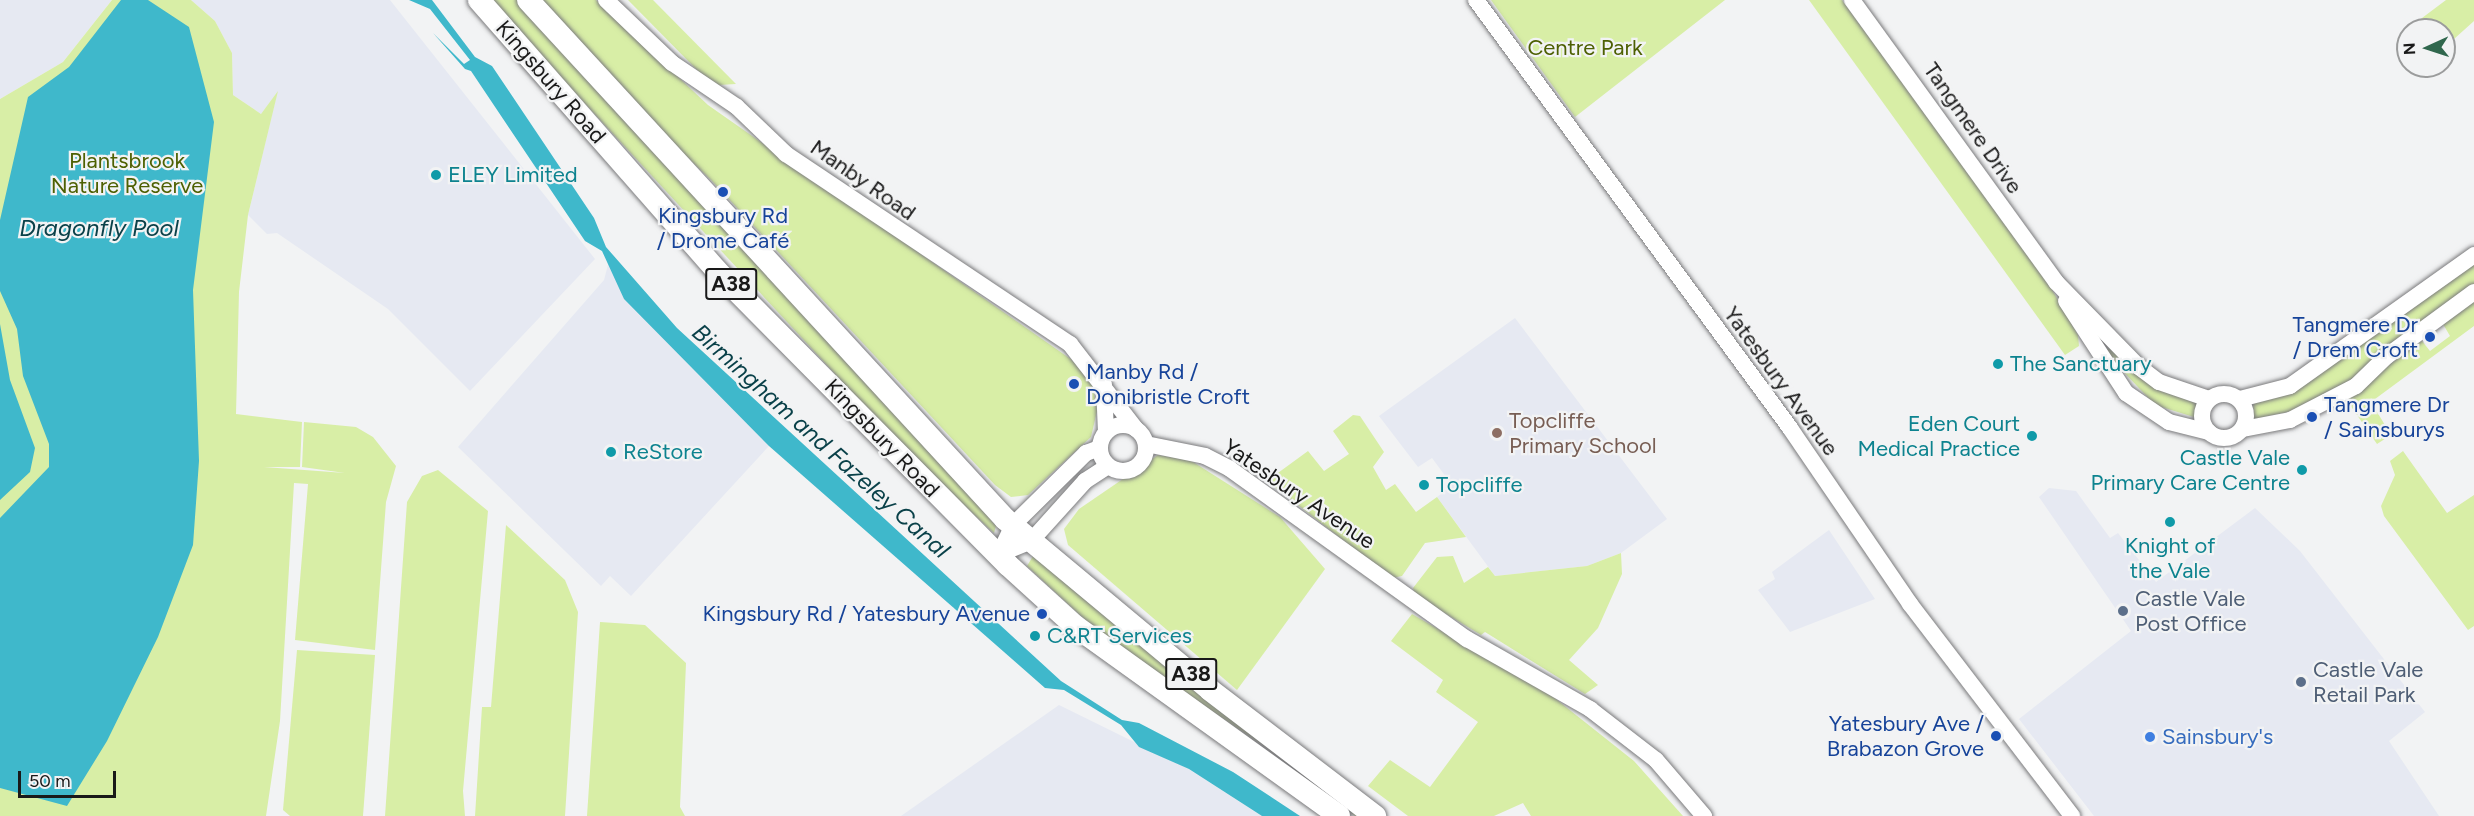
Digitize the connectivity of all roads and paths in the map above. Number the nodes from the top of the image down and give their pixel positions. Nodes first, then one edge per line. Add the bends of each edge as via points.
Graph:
1 (479, 0) edge
2 (528, 0) edge
3 (606, 0) edge
4 (1476, 0) edge
5 (1852, 0) edge
6 (2474, 255) edge
7 (2056, 282) junction
8 (2474, 292) edge
9 (1104, 384) junction
10 (2209, 399) junction
11 (2240, 399) junction
12 (1136, 429) junction
13 (2243, 429) junction
14 (1106, 432) junction
15 (2209, 432) junction
16 (1146, 444) junction
17 (1100, 448) junction
18 (1108, 466) junction
19 (1009, 522) junction
20 (979, 538) junction
21 (1030, 541) junction
22 (1004, 558) junction
23 (1340, 816) edge
24 (1375, 816) edge
25 (1704, 816) edge
26 (2072, 816) edge

1 - 20 highway, Kingsbury Road / A38 via 716,270
2 - 19 highway, Kingsbury Road / A38
3 - 9 street, Manby Road via 672,63 736,107 786,154 1061,337
4 - 26 street, Yatesbury Avenue via 1790,428 1910,604
5 - 7 street, Tangmere Drive
6 - 11 street via 2290,386
7 - 10 street, Tangmere Drive via 2139,367 2159,382
7 - 15 street, Tangmere Drive via 2083,335 2126,393 2169,422
8 - 13 street via 2387,356 2356,386 2290,420
9 - 12 street, Manby Road
9 - 14 street
10 - 11 street via 2228,393
10 - 15 street via 2202,412
11 - 13 street via 2246,410
12 - 14 street via 1124,425
12 - 16 street
13 - 15 street via 2226,438
14 - 17 street
16 - 18 street via 1144,458 1135,469
16 - 25 street, Yatesbury Avenue via 1205,456 1230,469 1467,639 1590,709 1656,760
17 - 18 street
17 - 19 street via 1086,453
18 - 21 street via 1085,481
19 - 20 highway via 997,536
19 - 21 highway, Kingsbury Road / A38
19 - 22 street
20 - 22 highway, Kingsbury Road / A38
21 - 22 street
21 - 24 highway, Kingsbury Road / A38 via 1210,690
22 - 23 highway, Kingsbury Road / A38 via 1075,626

